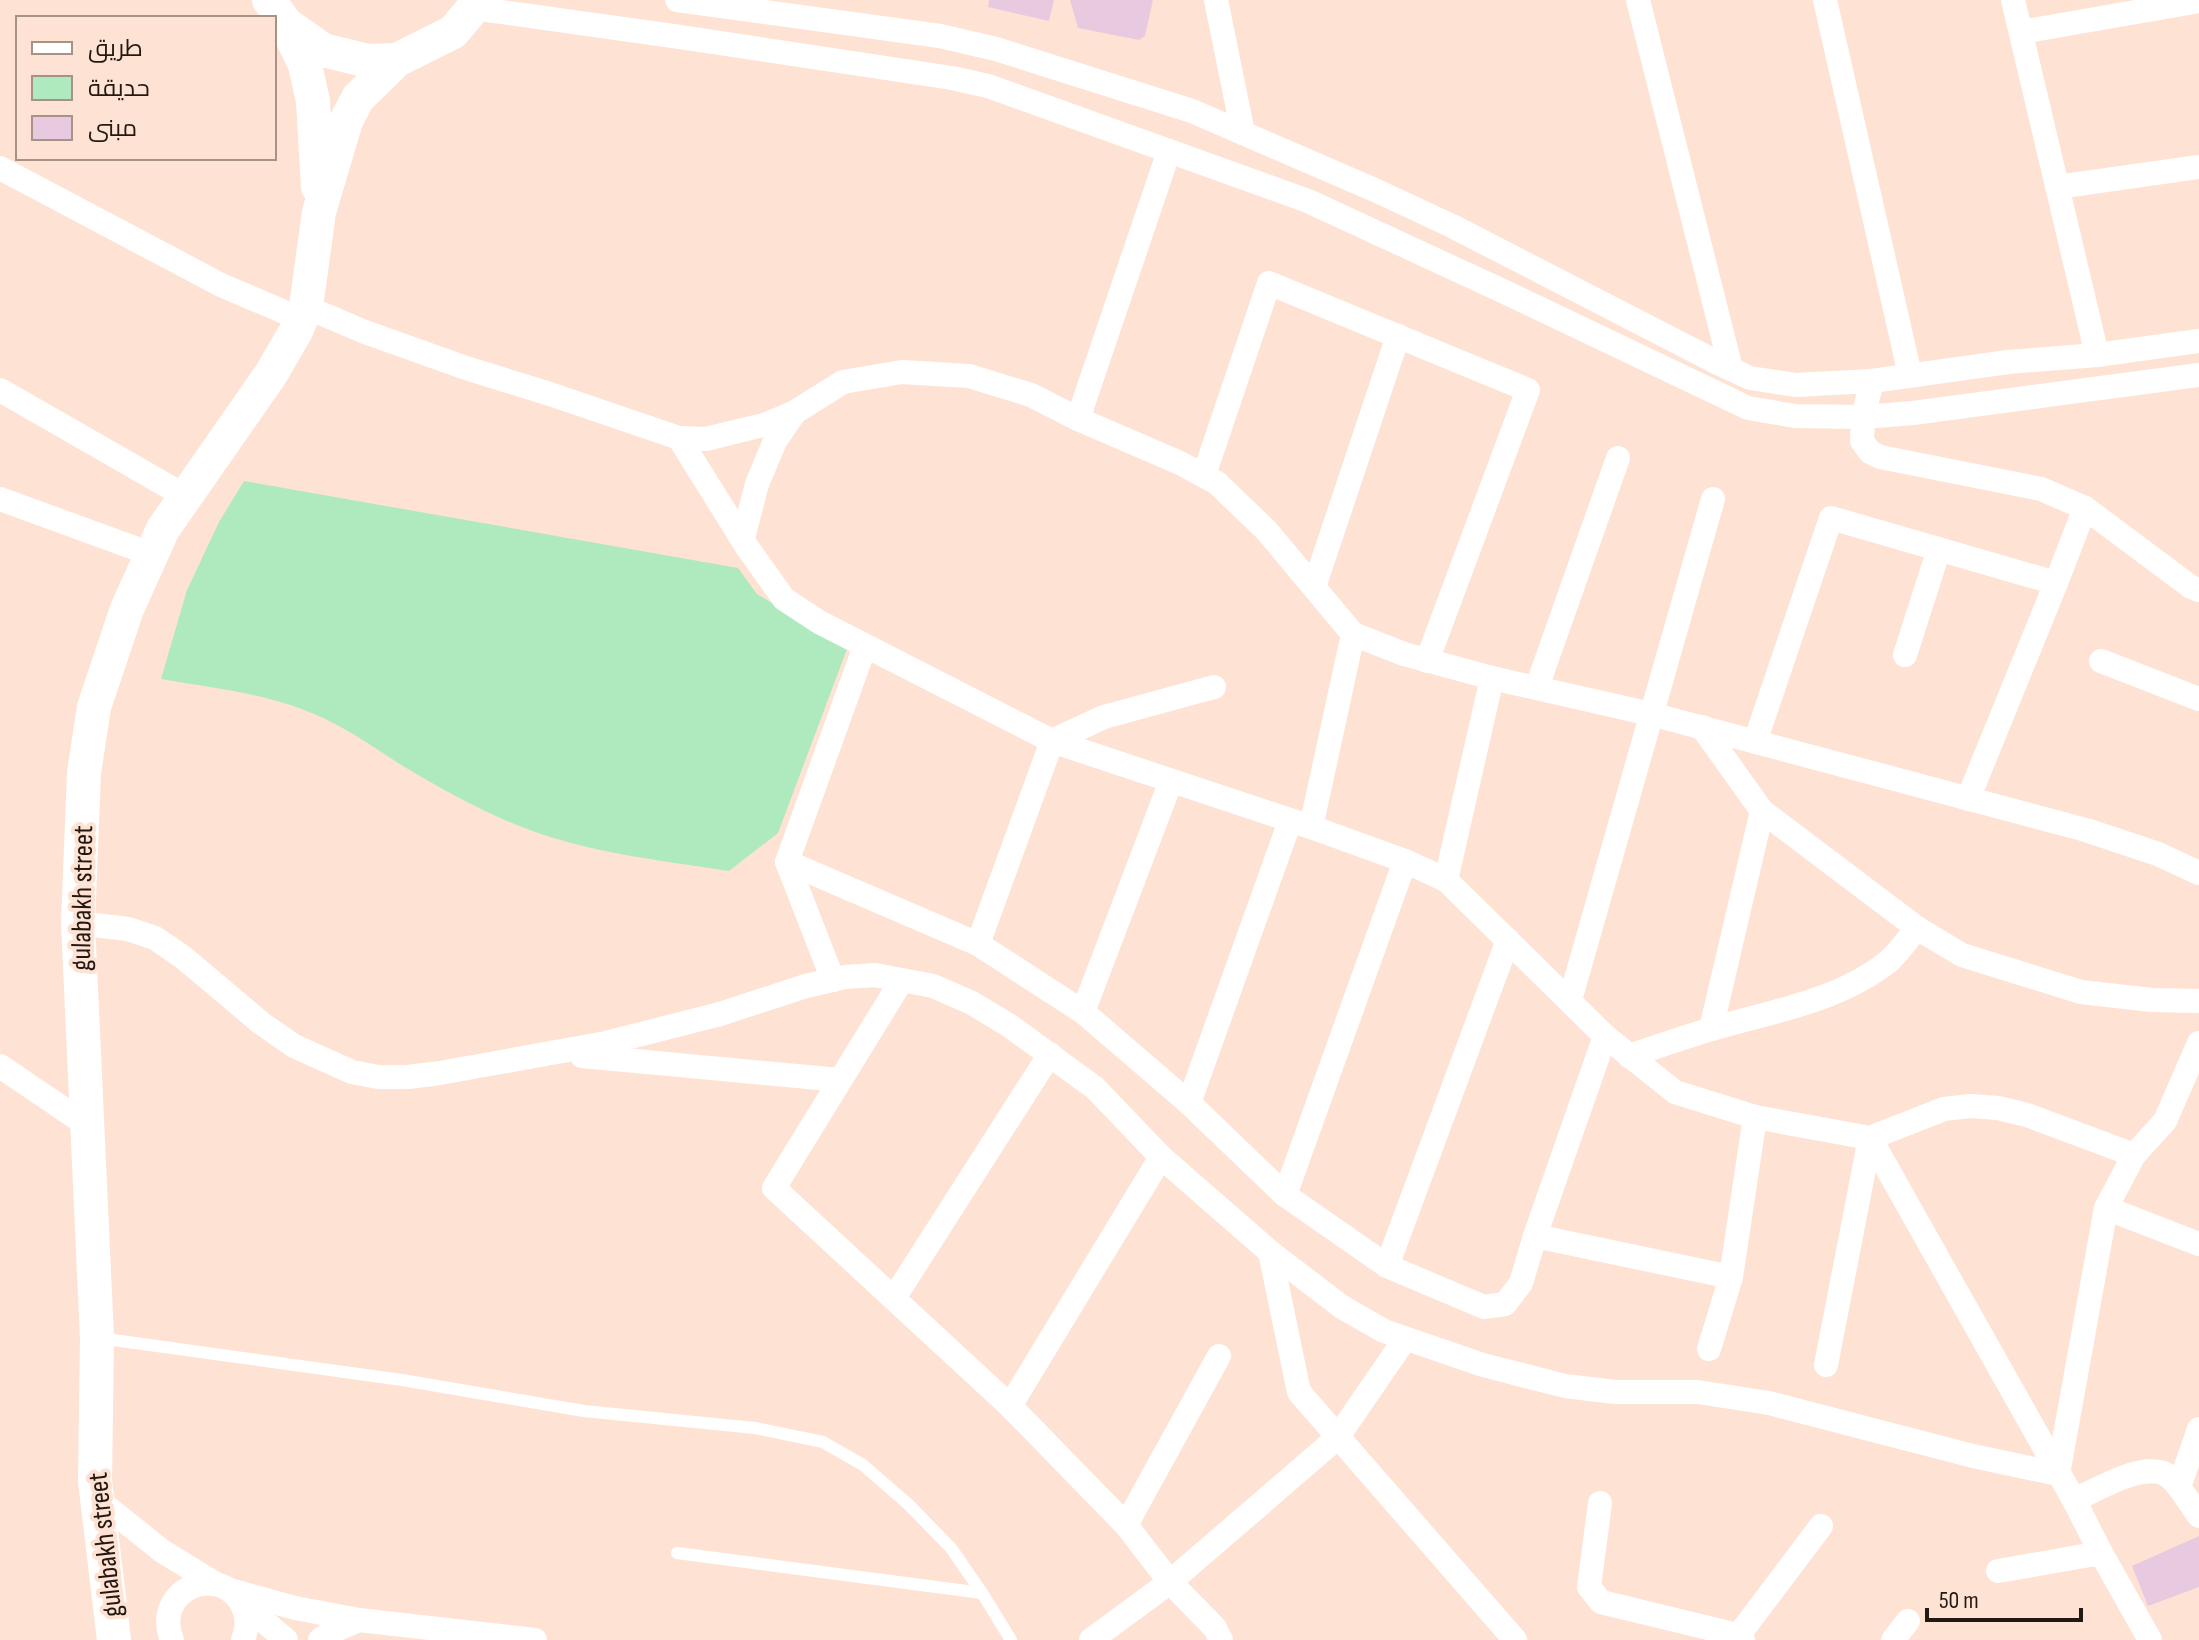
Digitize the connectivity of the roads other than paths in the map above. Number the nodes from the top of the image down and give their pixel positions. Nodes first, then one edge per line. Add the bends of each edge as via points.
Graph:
1 (677, 0) edge
2 (1216, 0) edge
3 (1638, 0) edge
4 (1825, 0) edge
5 (2013, 0) edge
6 (2187, 1) edge
7 (476, 4) edge
8 (277, 12) edge
9 (2021, 32) junction
10 (397, 60) junction
11 (1243, 133) junction
12 (1169, 151) junction
13 (2199, 167) edge
14 (0, 168) edge
15 (2057, 187) junction
16 (319, 212) junction
17 (304, 313) junction
18 (1398, 336) junction
19 (2199, 341) edge
20 (2097, 355) junction
21 (1731, 369) junction
22 (1910, 375) junction
23 (2199, 375) edge
24 (1872, 381) junction
25 (0, 390) edge
26 (795, 412) junction
27 (1863, 417) junction
28 (1078, 419) junction
29 (679, 438) junction
30 (1618, 458) dead end
31 (1204, 475) junction
32 (185, 496) junction
33 (0, 499) edge
34 (1713, 499) dead end
35 (2085, 508) junction
36 (743, 538) junction
37 (1939, 549) junction
38 (151, 554) junction
39 (2056, 583) junction
40 (1314, 587) junction
41 (2199, 590) edge
42 (1353, 634) junction
43 (865, 646) junction
44 (1905, 655) dead end
45 (1427, 661) junction
46 (2101, 661) dead end
47 (1492, 678) junction
48 (1214, 687) dead end
49 (1537, 687) junction
50 (2199, 699) edge
51 (1651, 714) junction
52 (1702, 727) junction
53 (1052, 741) junction
54 (1755, 742) junction
55 (1171, 781) junction
56 (1968, 799) junction
57 (1762, 811) junction
58 (1301, 824) junction
59 (1405, 861) junction
60 (787, 862) junction
61 (2199, 873) edge
62 (1446, 880) junction
63 (78, 923) junction
64 (1917, 928) junction
65 (1508, 940) junction
66 (978, 944) junction
67 (833, 980) junction
68 (902, 980) junction
69 (1570, 1000) junction
70 (2199, 1001) edge
71 (1083, 1012) junction
72 (1711, 1029) junction
73 (1605, 1036) junction
74 (2199, 1043) edge
75 (548, 1053) junction
76 (1050, 1054) junction
77 (1629, 1056) junction
78 (0, 1066) edge
79 (2185, 1078) junction
80 (840, 1080) junction
81 (2199, 1099) edge
82 (1189, 1103) junction
83 (1755, 1117) junction
84 (87, 1125) junction
85 (1870, 1138) junction
86 (2134, 1155) junction
87 (1161, 1157) junction
88 (1285, 1195) junction
89 (2106, 1208) junction
90 (1535, 1236) junction
91 (2199, 1244) edge
92 (1270, 1252) junction
93 (1387, 1266) junction
94 (1731, 1277) junction
95 (894, 1298) junction
96 (97, 1338) junction
97 (1405, 1339) junction
98 (1709, 1349) dead end
99 (1219, 1356) dead end
100 (1826, 1365) dead end
101 (1010, 1406) junction
102 (2199, 1429) edge
103 (1337, 1438) junction
104 (2058, 1474) junction
105 (2179, 1487) junction
106 (97, 1499) junction
107 (2074, 1500) junction
108 (1600, 1503) dead end
109 (2199, 1516) edge
110 (1126, 1525) junction
111 (1821, 1526) dead end
112 (677, 1553) dead end
113 (2101, 1553) junction
114 (1998, 1571) dead end
115 (1170, 1582) junction
116 (229, 1592) junction
117 (982, 1593) junction
118 (359, 1620) junction
119 (1738, 1638) edge
120 (114, 1640) edge
121 (172, 1640) edge
122 (243, 1640) edge
123 (286, 1640) edge
124 (320, 1640) edge
125 (535, 1640) edge
126 (1011, 1640) edge
127 (1091, 1640) edge
128 (1221, 1640) edge
129 (1515, 1640) edge
130 (2150, 1640) edge

1 - 11 street via 954,39 1192,111
2 - 11 street
3 - 21 street
4 - 22 street
5 - 9 street
6 - 9 street
7 - 10 street via 453,32
7 - 12 street via 952,78
8 - 10 street via 323,50 368,61
8 - 16 street, gulabakh street via 305,65 313,101
9 - 15 street
10 - 16 street, gulabakh street via 358,98 346,121
11 - 21 street via 1452,226
12 - 27 street via 1308,201 1748,408 1795,416
12 - 28 street
13 - 15 street
14 - 17 street via 221,285
15 - 20 street
16 - 17 street, gulabakh street
17 - 29 street
17 - 32 street, gulabakh street via 271,374
18 - 31 street via 1269,283
18 - 40 street
18 - 45 street via 1528,390
19 - 20 street
20 - 22 street
21 - 24 street via 1750,378 1796,385
22 - 24 street
23 - 27 street
24 - 27 street
25 - 32 street
26 - 28 street via 843,382 902,372 969,376 1031,395
26 - 29 street via 722,436
26 - 36 street via 775,441 757,484
27 - 35 street via 1862,441 1880,457 2041,489
28 - 31 street
29 - 36 street
30 - 49 street
31 - 40 street via 1266,530
32 - 38 street, gulabakh street
33 - 38 street
34 - 51 street
35 - 39 street
35 - 41 street
36 - 43 street via 784,599
37 - 39 street
37 - 44 street
37 - 54 street via 1831,518
38 - 63 street, gulabakh street via 94,707 84,773
39 - 56 street
40 - 42 street
42 - 45 street
42 - 58 street
43 - 53 street
43 - 60 street
45 - 47 street
46 - 50 street
47 - 49 street
47 - 62 street
48 - 53 street via 1104,717
49 - 51 street
51 - 52 street
51 - 69 street
52 - 54 street
52 - 57 street
53 - 55 street
53 - 66 street
54 - 56 street
55 - 58 street
55 - 71 street
56 - 61 street via 2128,843
57 - 64 street
57 - 72 street
58 - 59 street
58 - 82 street
59 - 62 street
59 - 88 street
60 - 66 street
60 - 67 street
62 - 65 street
63 - 75 street via 155,938 294,1046 352,1072 408,1077
63 - 84 street, gulabakh street
64 - 70 street via 1962,955 2081,992
64 - 72 street via 1891,959 1832,995
65 - 69 street
65 - 93 street
66 - 71 street
67 - 68 street via 875,975
67 - 75 street via 606,1043
68 - 76 street via 972,1003
68 - 80 street
69 - 73 street
71 - 82 street
72 - 77 street
73 - 77 street
73 - 90 street
74 - 79 street
75 - 80 street
76 - 87 street via 1095,1088
76 - 95 street
77 - 83 street via 1675,1092
78 - 84 street
79 - 81 street
79 - 86 street via 2165,1121
80 - 95 street via 774,1188
82 - 88 street
83 - 85 street
83 - 94 street
84 - 96 street, gulabakh street
85 - 86 street via 1944,1109 1970,1106 2027,1115
85 - 100 street
85 - 104 street
86 - 89 street
87 - 92 street
87 - 101 street
88 - 93 street
89 - 91 street
89 - 104 street
90 - 93 street via 1521,1283 1505,1304 1484,1307
90 - 94 street
92 - 97 street via 1357,1317
92 - 103 street via 1299,1392
94 - 98 street
95 - 101 street
96 - 106 street, gulabakh street
96 - 117 lane via 584,1411 755,1428 823,1442 863,1465 908,1504 951,1548
97 - 103 street
97 - 104 street via 1565,1386 1698,1392 1769,1403
99 - 110 street
101 - 110 street
102 - 105 street
103 - 115 street
103 - 129 street
104 - 107 street
105 - 107 street via 2160,1472 2136,1473
105 - 109 street
106 - 116 street via 162,1551
106 - 120 street, gulabakh street
107 - 113 street
108 - 119 street via 1589,1587 1601,1602
110 - 115 street
111 - 119 street
112 - 117 lane
113 - 114 street
113 - 130 street
115 - 127 street
115 - 128 street
116 - 118 street
116 - 121 street via 200,1583 186,1589 168,1614
116 - 122 street via 247,1616
116 - 123 street
117 - 126 lane
118 - 124 street
118 - 125 street

